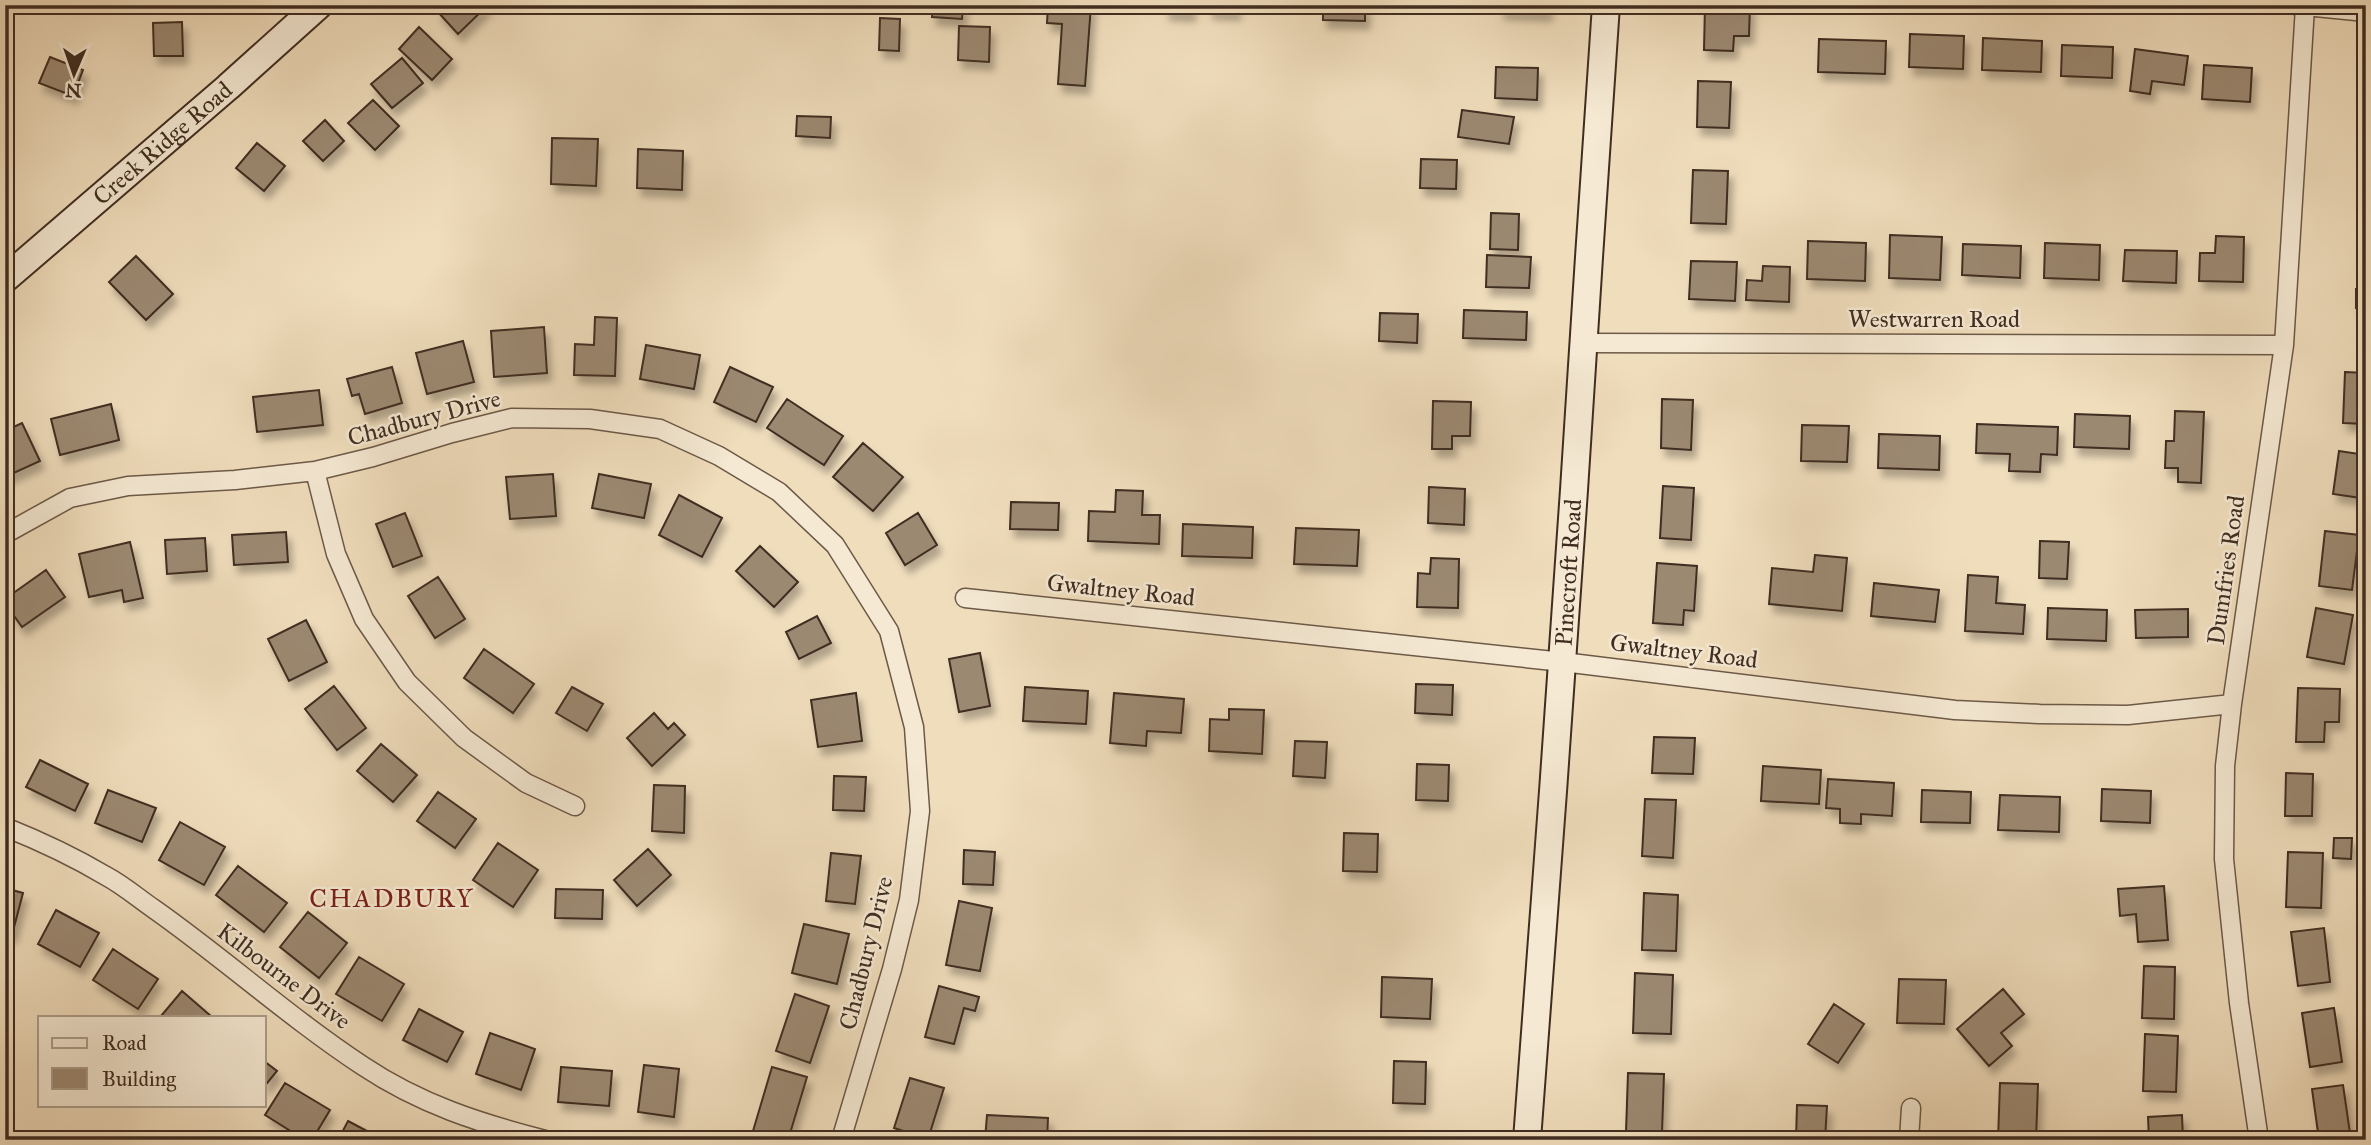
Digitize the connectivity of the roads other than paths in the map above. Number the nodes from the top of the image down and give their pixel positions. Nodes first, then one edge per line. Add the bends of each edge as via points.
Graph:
1 (319, 5) edge
2 (1606, 5) edge
3 (2300, 6) edge
4 (2366, 12) edge
5 (5, 279) edge
6 (1584, 342) junction
7 (2284, 345) junction
8 (315, 471) junction
9 (5, 534) edge
10 (965, 598) dead end
11 (1563, 662) junction
12 (2232, 705) junction
13 (575, 806) dead end
14 (5, 827) edge
15 (1911, 1108) dead end
16 (545, 1140) edge
17 (841, 1140) edge
18 (1527, 1140) edge
19 (1909, 1140) edge
20 (2259, 1140) edge

1 - 5 street, Creek Ridge Road
2 - 6 street, Pinecroft Road
3 - 4 street
3 - 7 street, Dumfries Road
6 - 7 street, Westwarren Road
6 - 11 street, Pinecroft Road
7 - 12 street, Dumfries Road
8 - 9 street, Chadbury Drive via 128,486 70,498
8 - 13 street via 336,554 364,619 407,682 464,738 526,783
8 - 17 street, Chadbury Drive via 512,418 590,419 660,429 719,456 779,492 835,545 889,631 914,727 920,811 909,900
10 - 11 street, Gwaltney Road
11 - 12 street, Gwaltney Road via 1955,710 2129,715
11 - 18 street, Pinecroft Road
12 - 20 street, Dumfries Road via 2225,766 2224,859
14 - 16 street, Kilbourne Drive via 107,876 364,1067 424,1100 482,1124
15 - 19 street

